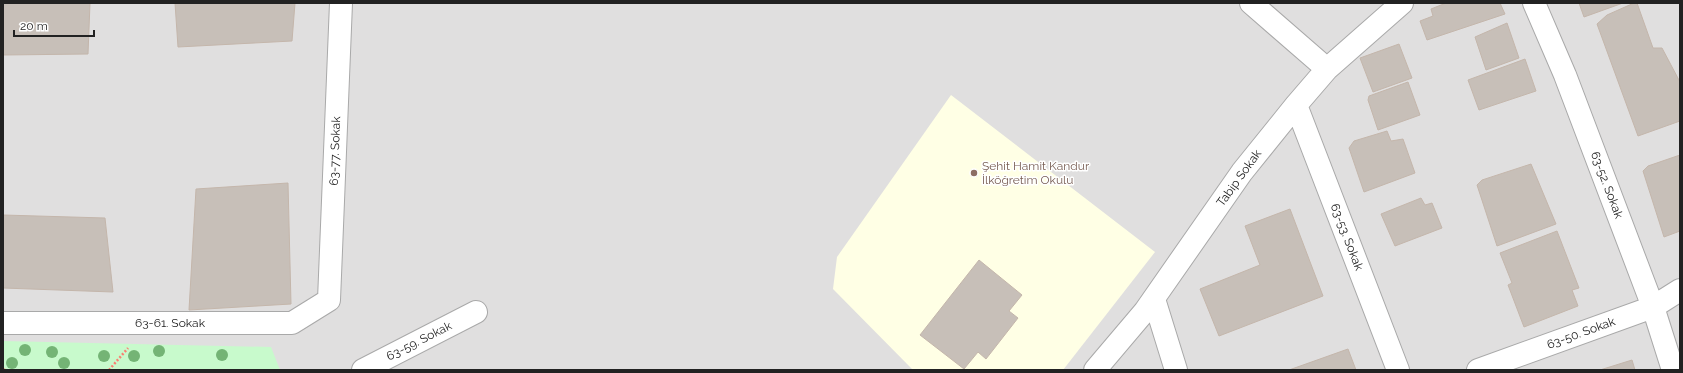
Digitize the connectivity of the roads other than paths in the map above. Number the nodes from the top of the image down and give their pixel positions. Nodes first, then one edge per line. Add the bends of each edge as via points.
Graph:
1 (341, 3) edge
2 (1250, 3) edge
3 (1402, 3) edge
4 (1534, 3) edge
5 (1327, 69) junction
6 (1296, 105) junction
7 (1680, 290) edge
8 (1154, 299) junction
9 (329, 300) joint
10 (1653, 307) junction
11 (476, 312) dead end
12 (3, 323) edge
13 (363, 370) edge
14 (1095, 370) edge
15 (1176, 370) edge
16 (1398, 370) edge
17 (1478, 370) edge
18 (1673, 370) edge

1 - 9 street, 63-77. Sokak
2 - 5 street
3 - 5 street, Tabip Sokak
4 - 10 street, 63-52. Sokak via 1565,75
5 - 6 street, Tabip Sokak
6 - 8 street, Tabip Sokak via 1242,172
6 - 16 street, 63-53. Sokak
7 - 10 street, 63-50. Sokak
8 - 14 street, Tabip Sokak
8 - 15 street
9 - 12 street, 63-61. Sokak via 292,323
10 - 17 street, 63-50. Sokak
10 - 18 street, 63-52. Sokak
11 - 13 street, 63-59. Sokak

